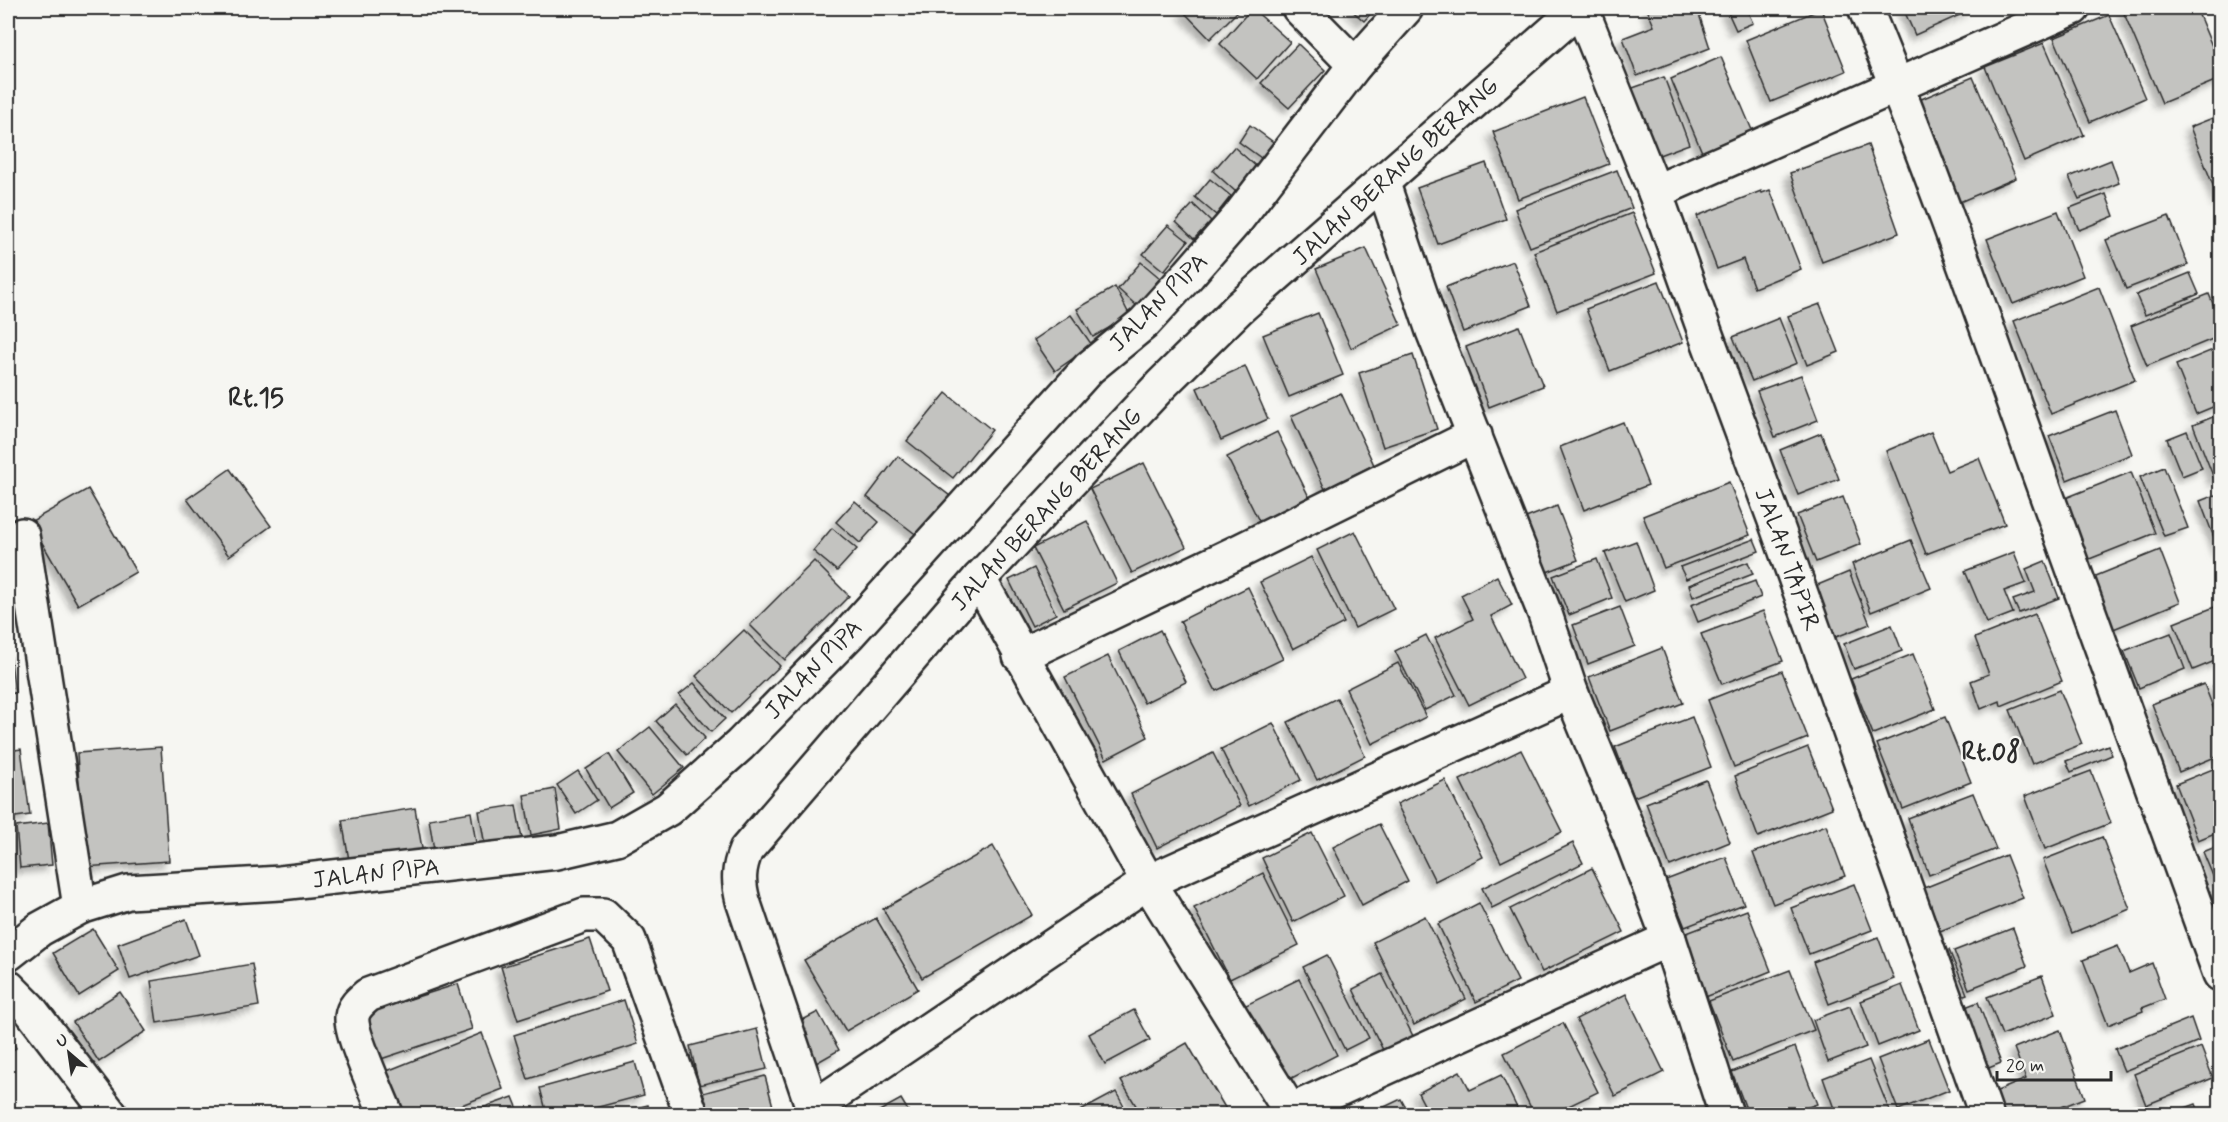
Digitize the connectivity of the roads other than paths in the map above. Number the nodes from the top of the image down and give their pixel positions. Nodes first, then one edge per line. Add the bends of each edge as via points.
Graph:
1 (1299, 8) edge
2 (1406, 8) edge
3 (1580, 8) edge
4 (1865, 8) edge
5 (2073, 8) edge
6 (1355, 65) junction
7 (1897, 86) junction
8 (1382, 181) junction
9 (1655, 192) junction
10 (1475, 435) junction
11 (22, 536) dead end
12 (979, 579) junction
13 (1020, 656) junction
14 (1571, 692) junction
15 (1148, 882) junction
16 (80, 907) junction
17 (1669, 939) junction
18 (8, 954) edge
19 (2220, 974) edge
20 (8, 987) edge
21 (814, 1111) edge
22 (1289, 1113) edge
23 (110, 1114) edge
24 (386, 1114) edge
25 (691, 1114) edge
26 (1726, 1114) edge
27 (1986, 1114) edge

1 - 6 street
2 - 6 street, JALAN PIPA
3 - 8 street, JALAN BERANG BERANG
3 - 9 street, JALAN TAPIR
4 - 7 street
5 - 7 street
6 - 16 street, JALAN PIPA via 1238,218 1144,323 1089,368 840,643 740,745 668,809 617,838 557,852 280,883 128,892
7 - 9 street
7 - 19 street
8 - 10 street via 1433,331
8 - 12 street, JALAN BERANG BERANG via 1207,339
9 - 27 street, JALAN TAPIR
10 - 13 street
10 - 14 street
11 - 16 street
12 - 13 street
12 - 21 street, JALAN BERANG BERANG via 746,850 739,868 743,901
13 - 15 street
14 - 15 street
14 - 17 street
15 - 21 street
15 - 22 street
16 - 18 street, JALAN PIPA via 40,929
17 - 22 street
17 - 26 street
20 - 23 street via 29,1008
24 - 25 street via 356,1037 352,1018 356,1006 368,994 584,915 603,915 629,940

